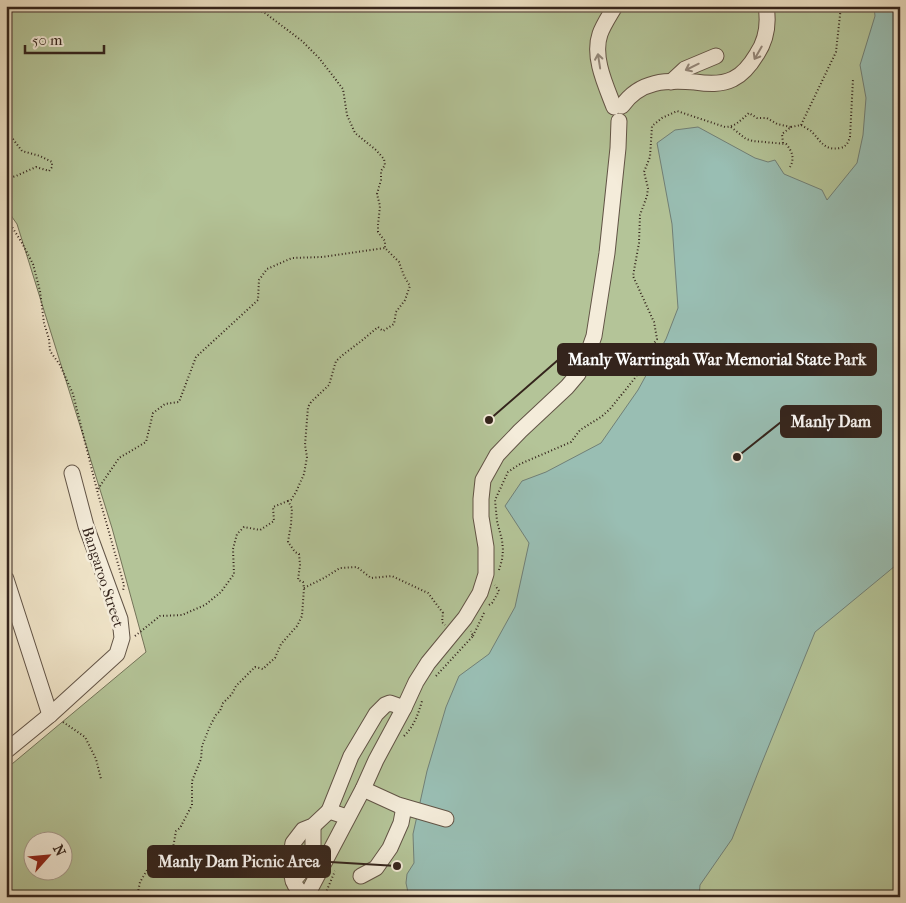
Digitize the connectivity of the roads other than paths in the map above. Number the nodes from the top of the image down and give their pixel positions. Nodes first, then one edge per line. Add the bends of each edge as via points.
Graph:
1 (615, 6) edge
2 (766, 6) edge
3 (716, 56) dead end
4 (671, 82) junction
5 (619, 111) junction
6 (72, 473) dead end
7 (6, 579) edge
8 (404, 708) junction
9 (50, 715) junction
10 (6, 751) edge
11 (363, 789) junction
12 (404, 807) junction
13 (329, 810) junction
14 (347, 817) junction
15 (446, 819) dead end
16 (361, 876) dead end
17 (305, 897) edge

5 -> 1 street via 603,78 597,46 600,33
2 -> 4 street via 768,21 762,48 743,73 723,83
3 -> 4 street via 686,69
4 - 5 street via 644,86 628,97
5 - 8 street via 607,253 594,336 578,374 497,455 483,480 481,517 486,574 480,593 465,618 428,663
6 - 9 street, Bangaroo Street via 86,526 120,619 122,638 117,654
7 - 9 street
8 - 11 street
8 - 13 street via 385,705 376,714 351,756
9 - 10 street, Bangaroo Street
11 - 12 street
11 - 14 street
12 - 15 street
12 - 16 street via 390,848 376,868
13 - 14 street
13 - 17 street via 313,826 303,830 293,843 289,868 294,885
14 - 17 street

